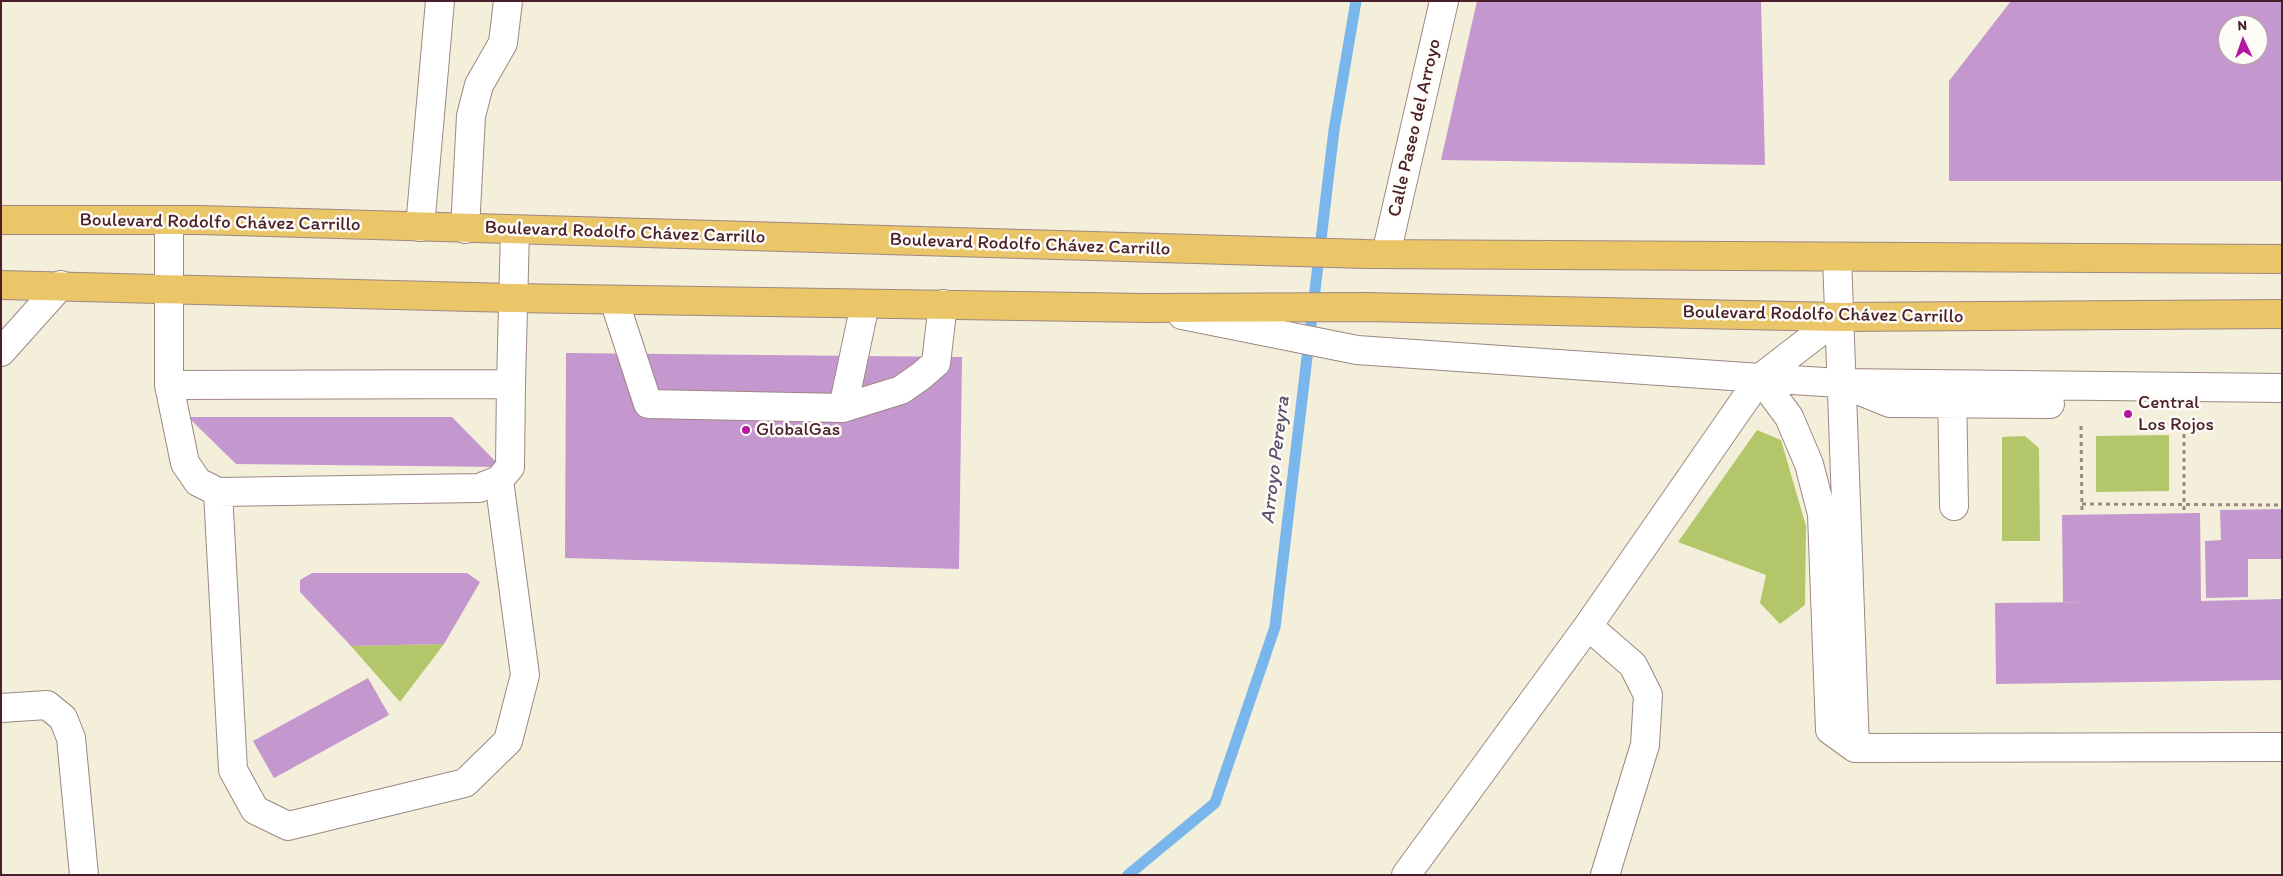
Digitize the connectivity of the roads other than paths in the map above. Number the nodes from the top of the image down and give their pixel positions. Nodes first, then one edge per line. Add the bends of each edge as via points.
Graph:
1 (440, 1) edge
2 (508, 1) edge
3 (1444, 1) edge
4 (1, 220) edge
5 (169, 220) junction
6 (420, 227) junction
7 (465, 229) junction
8 (515, 230) junction
9 (1376, 254) junction
10 (1837, 257) junction
11 (2282, 259) edge
12 (1, 285) edge
13 (61, 285) junction
14 (168, 288) junction
15 (512, 298) junction
16 (614, 300) junction
17 (865, 304) junction
18 (943, 304) junction
19 (2282, 314) edge
20 (1230, 316) junction
21 (1839, 317) junction
22 (1, 352) edge
23 (1760, 378) junction
24 (1840, 383) junction
25 (169, 384) junction
26 (510, 384) junction
27 (2282, 388) edge
28 (1952, 394) junction
29 (2282, 394) edge
30 (843, 408) junction
31 (499, 480) junction
32 (218, 492) junction
33 (1954, 506) dead end
34 (1588, 626) junction
35 (1, 708) edge
36 (2282, 747) edge
37 (1855, 748) junction
38 (84, 875) edge
39 (1406, 875) edge
40 (1605, 875) edge

1 - 6 street
2 - 7 street via 502,43 479,85 471,116
3 - 9 street, Calle Paseo del Arroyo
4 - 5 main road, Boulevard Rodolfo Chávez Carrillo
5 - 6 main road, Boulevard Rodolfo Chávez Carrillo
5 - 14 street
6 - 7 main road, Boulevard Rodolfo Chávez Carrillo
7 - 8 main road, Boulevard Rodolfo Chávez Carrillo
8 - 9 main road, Boulevard Rodolfo Chávez Carrillo
8 - 15 street
9 - 10 main road
10 - 11 main road
10 - 21 street
12 - 13 main road
13 - 14 main road
13 - 22 street
14 - 15 main road
14 - 25 street
15 - 16 main road
15 - 26 street
16 - 17 main road
16 - 30 street via 648,404
17 - 18 main road
17 - 30 street
18 - 20 main road via 1146,308
18 - 30 street via 936,363 900,390
19 - 21 main road, Boulevard Rodolfo Chávez Carrillo
20 - 21 main road, Boulevard Rodolfo Chávez Carrillo via 1365,307
20 - 23 street via 1358,350
21 - 23 street
21 - 24 street
23 - 24 street
23 - 34 street
23 - 37 street via 1788,417 1809,464 1822,514 1830,730
24 - 28 street
24 - 37 street
25 - 26 street
25 - 32 street via 185,463 198,482
26 - 31 street via 510,467
27 - 28 street
28 - 29 street via 2235,406
28 - 33 street
31 - 32 street via 479,488
31 - 32 street via 525,675 508,741 465,783 288,826 255,810 233,770
34 - 39 street
34 - 40 street via 1633,665 1648,695 1645,745
35 - 38 street via 47,705 63,718 71,738
36 - 37 street

